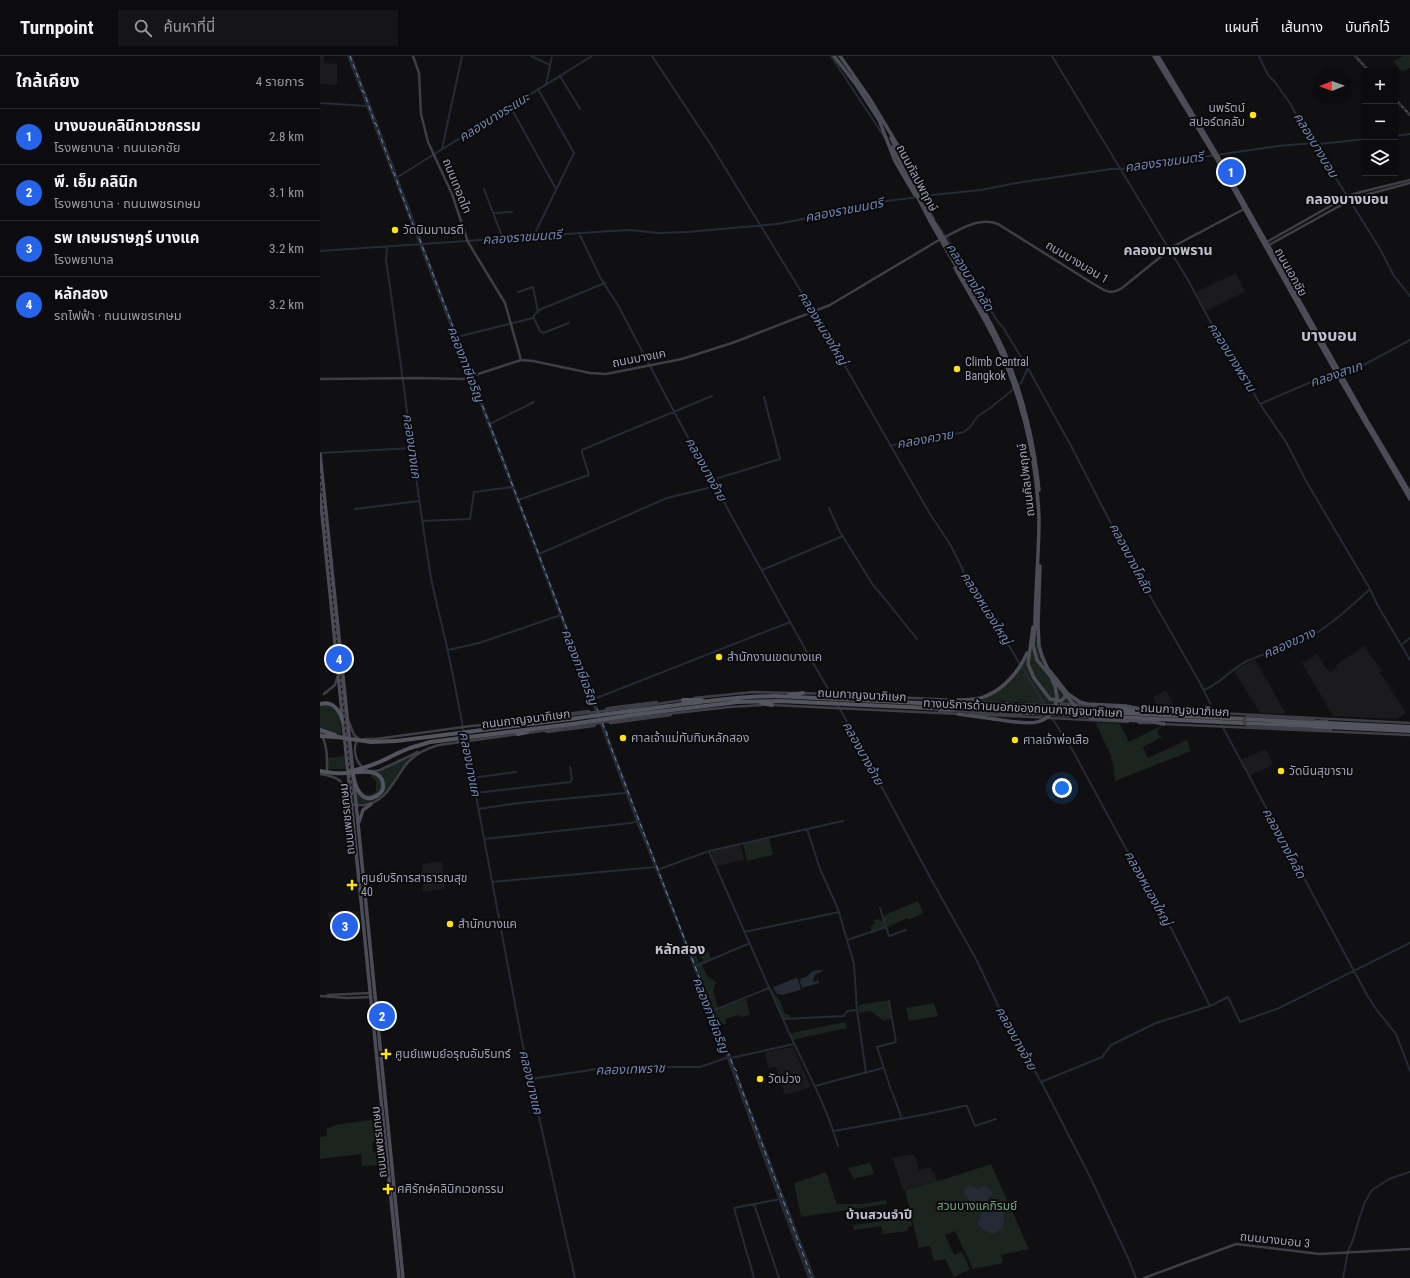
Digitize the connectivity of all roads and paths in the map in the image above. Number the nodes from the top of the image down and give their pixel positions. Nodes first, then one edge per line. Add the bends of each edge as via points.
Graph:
1 (413, 56) edge
2 (834, 56) edge
3 (840, 56) edge
4 (1154, 56) edge
5 (1158, 56) edge
6 (1184, 102) junction
7 (881, 125) junction
8 (890, 135) junction
9 (891, 149) junction
10 (1410, 180) edge
11 (1410, 184) edge
12 (1394, 185) junction
13 (1246, 209) junction
14 (1297, 227) junction
15 (944, 238) junction
16 (1267, 245) junction
17 (962, 270) junction
18 (958, 273) junction
19 (972, 292) junction
20 (988, 321) junction
21 (521, 360) junction
22 (1339, 375) junction
23 (320, 379) edge
24 (1016, 387) junction
25 (320, 454) edge
26 (1410, 493) edge
27 (320, 494) edge
28 (1410, 499) edge
29 (323, 508) junction
30 (324, 514) junction
31 (1035, 610) junction
32 (1039, 644) junction
33 (1031, 645) junction
34 (338, 669) junction
35 (340, 688) junction
36 (1064, 688) junction
37 (345, 692) junction
38 (803, 693) junction
39 (324, 694) junction
40 (320, 696) edge
41 (775, 696) junction
42 (825, 696) junction
43 (841, 697) junction
44 (716, 699) junction
45 (682, 700) junction
46 (930, 700) junction
47 (958, 700) junction
48 (670, 702) junction
49 (746, 702) junction
50 (320, 704) edge
51 (1087, 704) junction
52 (772, 705) junction
53 (829, 705) junction
54 (845, 706) junction
55 (1118, 708) junction
56 (1038, 709) junction
57 (1141, 709) junction
58 (957, 712) junction
59 (1059, 712) junction
60 (347, 713) junction
61 (631, 713) junction
62 (678, 713) junction
63 (1152, 714) junction
64 (1208, 715) junction
65 (1223, 716) junction
66 (1335, 719) junction
67 (522, 721) junction
68 (531, 721) junction
69 (571, 721) junction
70 (343, 722) junction
71 (1164, 722) junction
72 (1410, 723) edge
73 (1228, 725) junction
74 (1410, 727) edge
75 (499, 728) junction
76 (539, 728) junction
77 (1410, 731) edge
78 (320, 732) edge
79 (531, 732) junction
80 (1338, 732) junction
81 (456, 733) junction
82 (473, 733) junction
83 (518, 734) junction
84 (1410, 735) edge
85 (320, 736) edge
86 (357, 739) junction
87 (356, 749) junction
88 (426, 749) junction
89 (351, 750) junction
90 (320, 773) edge
91 (327, 774) junction
92 (353, 774) junction
93 (352, 784) junction
94 (351, 804) junction
95 (371, 804) junction
96 (356, 806) junction
97 (356, 810) junction
98 (352, 813) junction
99 (359, 835) junction
100 (372, 995) junction
101 (320, 996) edge
102 (392, 1187) junction
103 (1410, 1249) edge
104 (399, 1278) edge
105 (403, 1278) edge
106 (1144, 1278) edge

1 - 21 main road, ถนนเทอดไท via 418,72 422,123 452,194 467,241 505,303
2 - 7 main road, ถนนกัลปพฤกษ์ via 864,96
3 - 8 main road, ถนนกัลปพฤกษ์
4 - 6 main road, ถนนเอกชัย
5 - 6 main road, ถนนเอกชัย
6 - 13 main road, ถนนเอกชัย
7 - 9 main road, ถนนกัลปพฤกษ์
7 - 9 main road, ถนนกัลปพฤกษ์ via 888,134
8 - 15 main road, ถนนกัลปพฤกษ์ via 910,166 927,209
8 - 19 main road, ถนนกัลปพฤกษ์, bridge
9 - 15 main road, ถนนกัลปพฤกษ์, bridge via 895,161 921,206
9 - 19 main road, ถนนกัลปพฤกษ์, bridge
10 - 12 main road
11 - 12 main road
12 - 14 main road via 1350,200
12 - 14 main road via 1347,197
13 - 15 main road, ถนนบางบอน 1 via 1169,250 1122,288 1111,292 1086,280 995,223 978,222
13 - 16 main road, ถนนเอกชัย
14 - 16 main road
15 - 17 main road, ถนนกัลปพฤกษ์
15 - 18 main road, ถนนกัลปพฤกษ์
15 - 21 main road, ถนนบางแค via 816,311 682,359 601,374
16 - 22 main road, ถนนเอกชัย
17 - 18 main road
17 - 20 main road, ถนนกัลปพฤกษ์ via 984,308
18 - 20 main road, ถนนกัลปพฤกษ์
19 - 20 main road, ถนนกัลปพฤกษ์
20 - 24 main road, ถนนกัลปพฤกษ์ via 1004,350
21 - 23 main road, ถนนบางแค via 467,379
22 - 26 main road, ถนนเอกชัย
22 - 28 main road, ถนนเอกชัย
24 - 31 main road, ถนนกัลปพฤกษ์ via 1028,437 1036,489 1039,535
24 - 32 main road, ถนนกัลปพฤกษ์ via 1034,449 1040,502
25 - 29 main road, ถนนเพชรเกษม
27 - 29 main road, ถนนเพชรเกษม
29 - 30 main road, ถนนเพชรเกษม
30 - 34 main road, ถนนเพชรเกษม
30 - 37 main road, ถนนเพชรเกษม
31 - 33 main road
31 - 71 main road, bridge via 1034,649 1037,660 1081,713 1091,718
32 - 36 main road via 1052,674
32 - 58 main road, bridge via 1056,692 1055,706 1049,716 1032,723
33 - 36 main road via 1028,660 1032,674 1047,697 1061,701 1065,697
33 - 47 main road via 1020,666 992,693 979,698
34 - 35 main road, ถนนเพชรเกษม
34 - 39 main road via 336,682
35 - 37 main road
35 - 39 main road via 334,688
35 - 70 main road, ถนนเพชรเกษม
36 - 51 main road via 1076,700
37 - 60 main road, ถนนเพชรเกษม
38 - 41 highway
38 - 42 main road
38 - 45 main road via 747,693
39 - 40 main road
41 - 42 highway, ถนนกาญจนาภิเษก
41 - 44 highway, ถนนกาญจนาภิเษก
42 - 43 highway, ถนนกาญจนาภิเษก
43 - 46 main road
43 - 56 highway, ถนนกาญจนาภิเษก
44 - 45 highway
44 - 61 highway, ถนนกาญจนาภิเษก
45 - 48 main road
46 - 47 main road
46 - 58 main road, bridge via 1020,705 1025,710 1021,715
47 - 56 main road
48 - 61 main road
48 - 62 main road via 618,706 606,711 611,724
49 - 52 highway
49 - 53 highway, ถนนกาญจนาภิเษก via 780,701
49 - 61 highway, ถนนกาญจนาภิเษก
50 - 70 highway via 333,705
51 - 57 main road
51 - 59 main road via 1065,704
52 - 53 main road
52 - 62 main road
53 - 54 highway, ถนนกาญจนาภิเษก
54 - 56 highway, ถนนกาญจนาภิเษก
54 - 58 main road, ทางบริการด้านนอกของถนนกาญจนาภิเษก
55 - 57 main road
55 - 59 main road
55 - 63 highway
56 - 59 highway, ถนนกาญจนาภิเษก
56 - 59 main road via 1055,705
57 - 64 main road
58 - 59 main road, ทางบริการด้านนอกของถนนกาญจนาภิเษก via 1044,718
59 - 63 highway, ถนนกาญจนาภิเษก
59 - 71 highway, ถนนกาญจนาภิเษก
60 - 86 main road via 352,733
60 - 89 main road, ถนนเพชรเกษม
61 - 62 main road
61 - 69 highway, ถนนกาญจนาภิเษก, bridge
61 - 69 main road, bridge
63 - 64 highway, ถนนกาญจนาภิเษก
64 - 65 highway, ถนนกาญจนาภิเษก
65 - 66 main road
65 - 74 highway, ถนนกาญจนาภิเษก
66 - 72 main road
66 - 80 main road, bridge via 1248,716 1244,720 1248,726
67 - 68 main road
67 - 79 main road via 590,711 596,722 594,726
67 - 82 main road
68 - 69 main road
68 - 75 highway
69 - 75 highway, ถนนกาญจนาภิเษก
69 - 76 highway, ถนนกาญจนาภิเษก
69 - 79 main road
70 - 93 main road, ถนนเพชรเกษม
71 - 73 main road
71 - 73 highway, ถนนกาญจนาภิเษก via 1210,722
73 - 77 highway, ถนนกาญจนาภิเษก
73 - 80 main road
75 - 82 highway, ถนนกาญจนาภิเษก
76 - 82 highway, ถนนกาญจนาภิเษก
76 - 83 highway
78 - 86 highway, bridge
78 - 91 main road via 326,747
79 - 83 main road
80 - 84 main road
81 - 82 highway, ถนนกาญจนาภิเษก
81 - 82 main road
81 - 86 main road
81 - 86 highway, ถนนกาญจนาภิเษก, bridge via 396,741 371,742
81 - 91 highway, ถนนกาญจนาภิเษก, bridge via 422,743 364,768
82 - 83 main road
82 - 88 main road via 458,743
85 - 86 highway, ถนนกาญจนาภิเษก, bridge
86 - 87 main road
87 - 88 main road via 357,761 361,767 374,771
87 - 89 main road
88 - 95 main road via 409,760 386,794
89 - 92 main road, ถนนเพชรเกษม
90 - 91 highway, ถนนกาญจนาภิเษก
91 - 92 highway, bridge via 367,772 375,774 381,779 383,789 378,795 370,798 362,795 356,788
91 - 94 main road via 344,784
92 - 93 main road, ถนนเพชรเกษม
93 - 94 main road, ถนนเพชรเกษม
93 - 96 main road, ถนนเพชรเกษม
94 - 96 main road
94 - 98 main road, ถนนเพชรเกษม
95 - 96 main road
95 - 99 main road via 362,813
96 - 97 main road, ถนนเพชรเกษม
97 - 98 main road
97 - 99 main road, ถนนเพชรเกษม
98 - 100 main road, ถนนเพชรเกษม
99 - 100 main road, ถนนเพชรเกษม
100 - 101 main road via 347,998
100 - 102 main road, ถนนเพชรเกษม
102 - 104 main road, ถนนเพชรเกษม
102 - 105 main road, ถนนเพชรเกษม
103 - 106 main road, ถนนบางบอน 3 via 1315,1253 1236,1244

